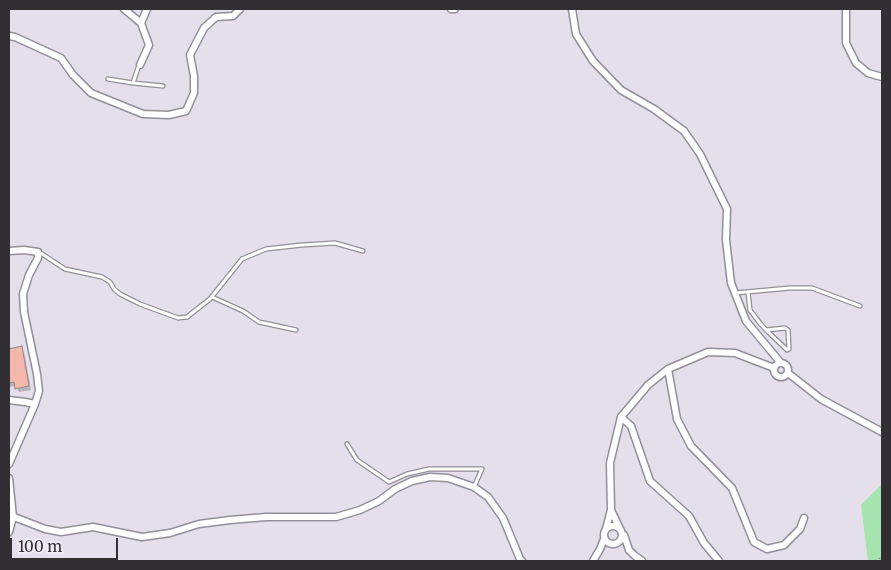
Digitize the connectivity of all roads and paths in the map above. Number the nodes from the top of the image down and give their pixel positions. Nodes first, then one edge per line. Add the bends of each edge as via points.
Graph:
1 (124, 9) edge
2 (147, 9) edge
3 (240, 9) edge
4 (451, 9) edge
5 (455, 9) edge
6 (572, 9) edge
7 (846, 9) edge
8 (142, 23) junction
9 (9, 36) edge
10 (140, 65) joint
11 (882, 76) edge
12 (108, 79) dead end
13 (133, 84) junction
14 (164, 86) dead end
15 (9, 251) edge
16 (363, 251) dead end
17 (38, 252) junction
18 (748, 292) junction
19 (735, 293) junction
20 (212, 297) junction
21 (860, 306) dead end
22 (296, 330) dead end
23 (766, 330) junction
24 (780, 362) junction
25 (774, 368) junction
26 (668, 369) junction
27 (788, 373) junction
28 (9, 400) edge
29 (35, 404) junction
30 (621, 417) junction
31 (882, 432) edge
32 (347, 444) dead end
33 (9, 464) edge
34 (9, 478) edge
35 (474, 487) junction
36 (610, 510) junction
37 (11, 516) edge
38 (804, 518) dead end
39 (606, 529) junction
40 (622, 530) junction
41 (9, 532) edge
42 (604, 539) junction
43 (612, 544) junction
44 (600, 549) junction
45 (629, 550) junction
46 (882, 558) edge
47 (522, 561) edge
48 (593, 561) edge
49 (642, 561) edge
50 (719, 561) edge
51 (874, 561) edge

1 - 8 street
2 - 8 street
3 - 9 street via 233,16 216,17 204,28 190,55 194,93 186,111 169,115 143,114 91,93 61,58
4 - 5 street
6 - 19 street via 576,34 593,61 621,90 684,131 700,154 727,209 726,240
7 - 11 street via 846,44 856,63 868,73
8 - 10 street via 149,45
10 - 13 lane
12 - 13 lane
13 - 14 lane
15 - 17 street
16 - 20 lane via 335,243 266,249 242,258
17 - 20 lane via 65,269 102,278 120,294 178,318 187,317
17 - 29 street via 23,294 39,391
18 - 19 lane
18 - 21 lane via 812,288
18 - 23 lane via 750,310
19 - 24 street via 746,321
20 - 22 lane via 259,322
23 - 23 lane via 787,350 789,348 788,330
24 - 25 street
24 - 27 street via 788,366
25 - 26 street via 735,354 708,352
25 - 27 street via 780,377
26 - 30 street via 648,385
26 - 38 street via 677,419 691,446 732,488 754,542 767,549 784,545 800,529
27 - 31 street via 821,399
28 - 29 street
29 - 33 street
30 - 36 street via 610,464
30 - 50 street via 631,426 650,482 689,516
32 - 35 lane via 358,460 389,482 429,469 482,469
34 - 37 street
35 - 37 street via 448,478 430,477 412,481 379,501 336,517 230,520 142,538 93,527 61,532
35 - 47 street via 488,497 503,518
36 - 39 street
36 - 40 street
37 - 41 street
39 - 40 street via 615,526
39 - 42 street
40 - 43 street via 622,540
40 - 45 street
42 - 43 street
42 - 44 street
43 - 44 street
43 - 45 street
44 - 48 street
45 - 49 street
46 - 51 path

